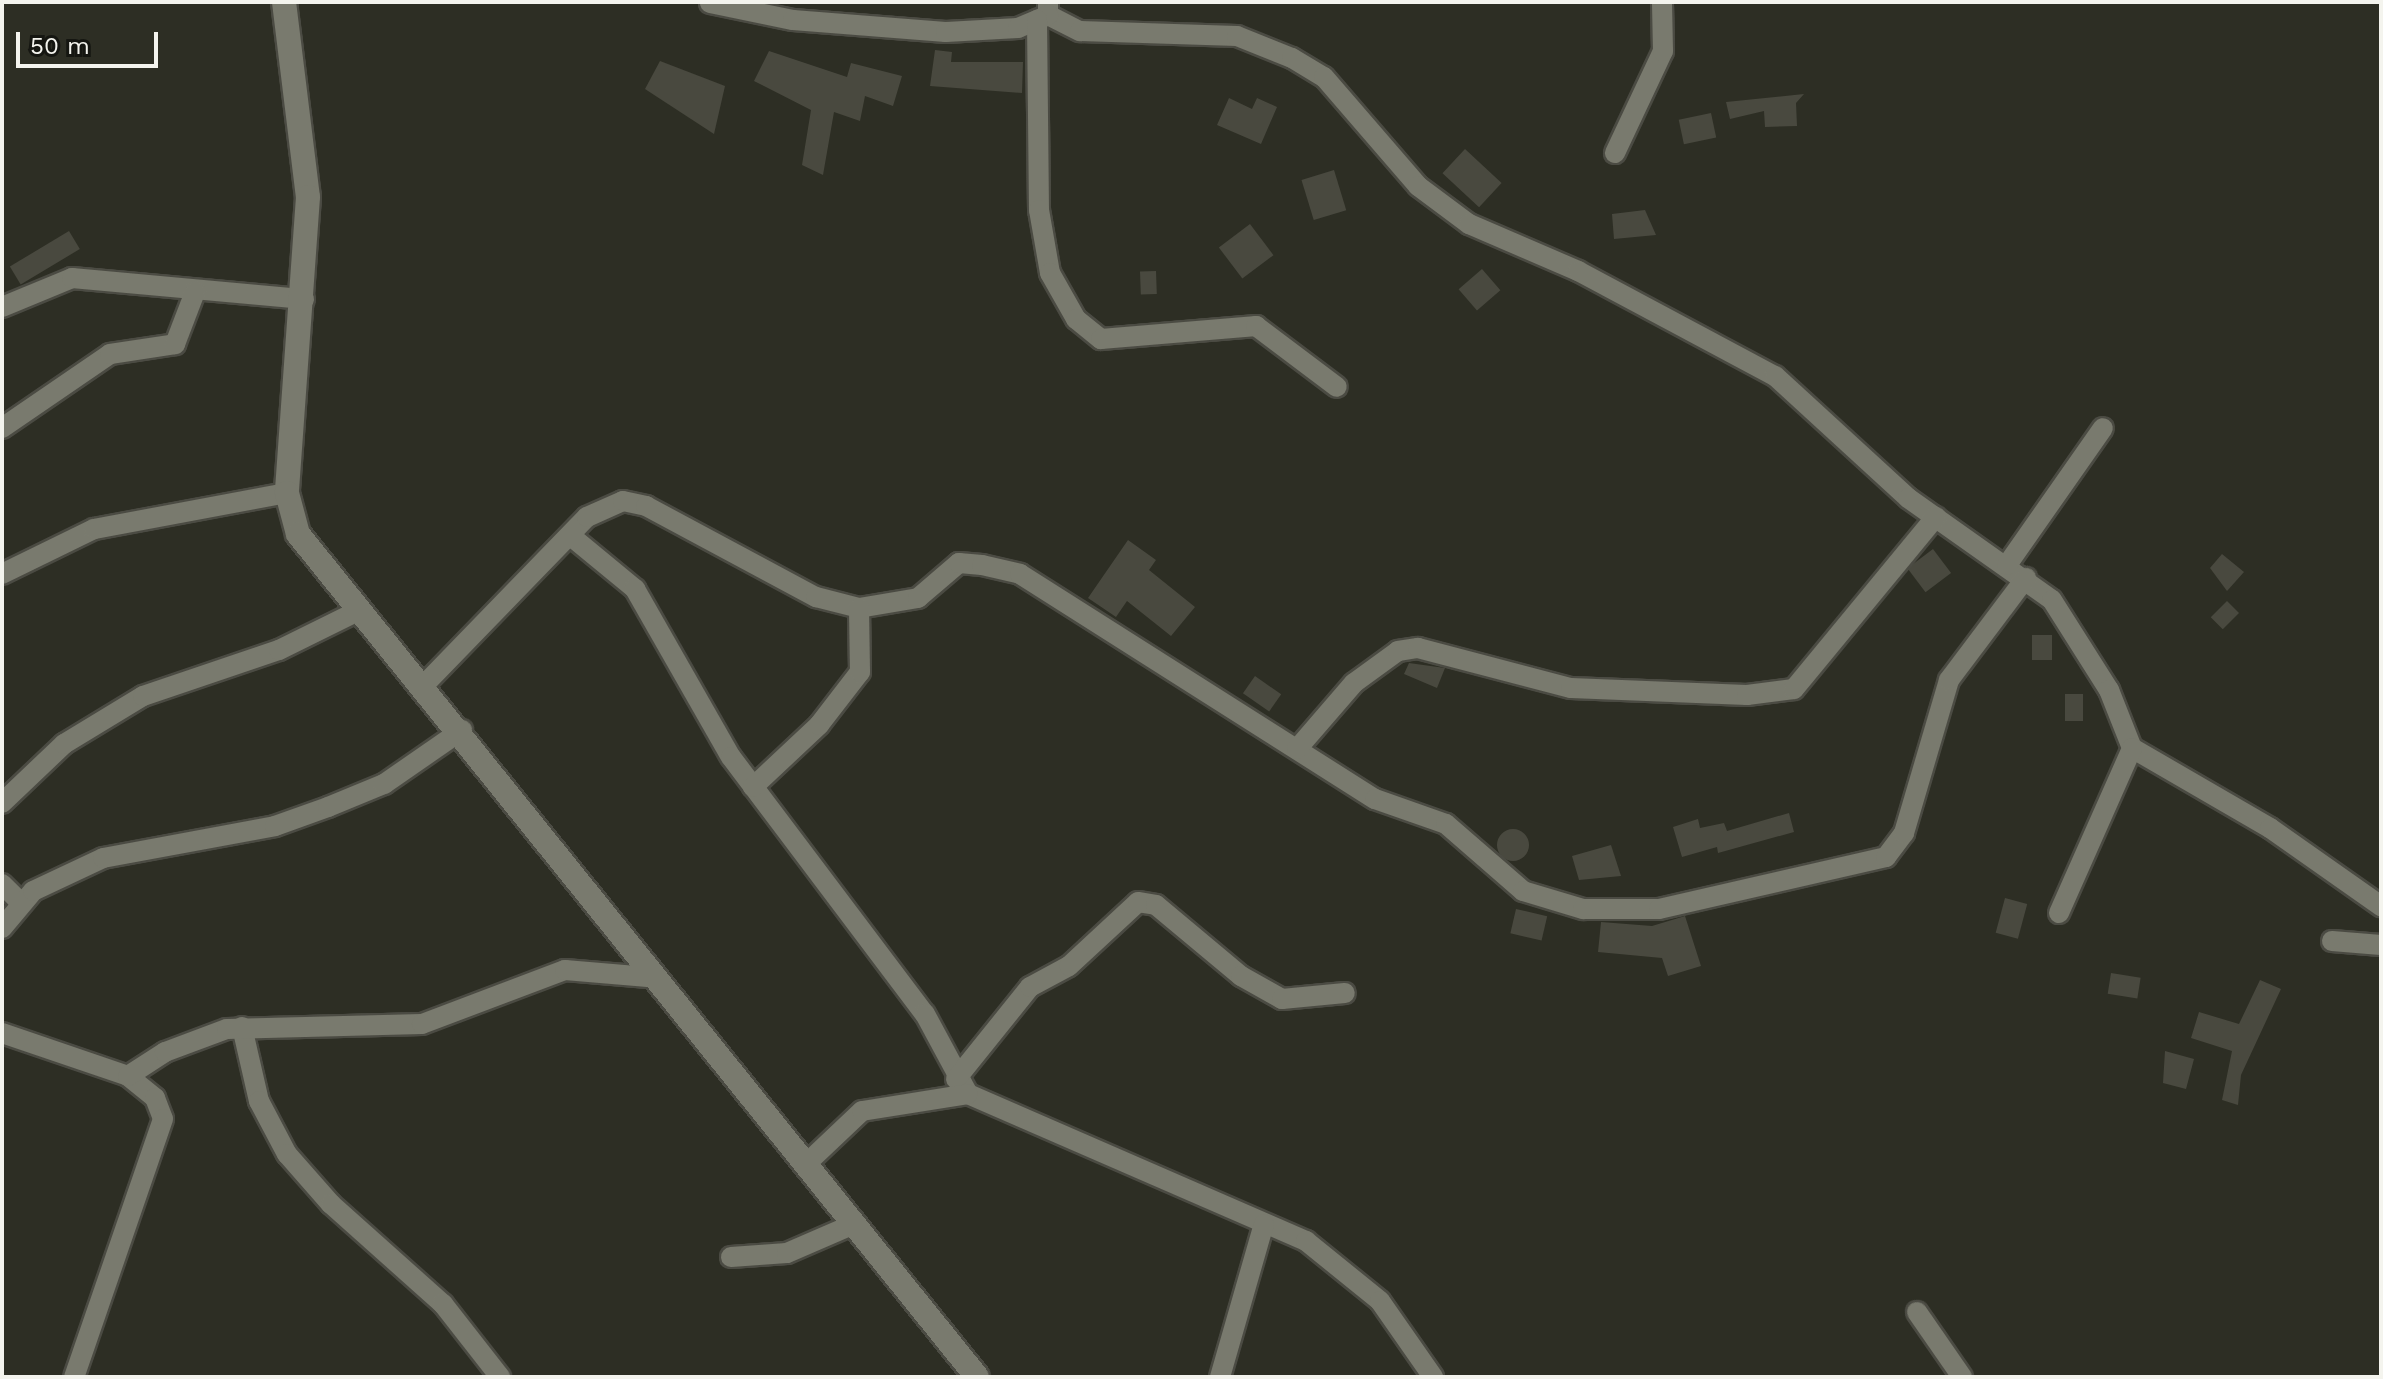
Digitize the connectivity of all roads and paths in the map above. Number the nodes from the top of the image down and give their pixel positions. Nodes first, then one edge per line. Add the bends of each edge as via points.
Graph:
1 (284, 2) edge
2 (1662, 2) edge
3 (710, 3) edge
4 (1044, 12) edge
5 (1615, 153) dead end
6 (195, 292) junction
7 (304, 299) junction
8 (2, 307) edge
9 (1337, 387) dead end
10 (2, 428) edge
11 (2103, 428) dead end
12 (287, 493) junction
13 (1936, 517) junction
14 (572, 537) junction
15 (2007, 565) junction
16 (2, 574) edge
17 (2026, 578) junction
18 (859, 608) junction
19 (358, 611) junction
20 (424, 685) junction
21 (462, 730) junction
22 (2132, 748) junction
23 (1297, 749) junction
24 (753, 787) junction
25 (2, 803) edge
26 (2, 884) edge
27 (20, 902) junction
28 (2381, 906) edge
29 (2059, 913) dead end
30 (2, 928) edge
31 (2332, 941) dead end
32 (2381, 945) edge
33 (648, 977) junction
34 (1345, 993) dead end
35 (242, 1027) junction
36 (2, 1033) edge
37 (128, 1076) junction
38 (962, 1087) junction
39 (806, 1164) junction
40 (854, 1224) junction
41 (1264, 1224) junction
42 (731, 1257) dead end
43 (1917, 1312) dead end
44 (74, 1377) edge
45 (500, 1377) edge
46 (977, 1377) edge
47 (1220, 1377) edge
48 (1433, 1377) edge
49 (1962, 1377) edge

1 - 7 street via 308,197
2 - 5 street via 1663,51
3 - 4 street via 793,20 946,32
4 - 9 street via 1039,210 1050,273 1076,319 1101,339 1256,326
4 - 13 street via 1104,34 1237,36 1292,58 1324,77 1418,186 1469,224 1590,277 1775,376
6 - 7 street
6 - 8 street via 72,278
6 - 10 street via 175,344 110,354
7 - 12 street
11 - 15 street
12 - 16 street via 94,529
12 - 19 street via 298,534
13 - 15 street
13 - 23 street via 1794,689 1747,695 1571,688 1418,648 1398,651 1354,683
14 - 18 street via 603,506 646,506 816,597
14 - 20 street
14 - 24 street via 635,589
15 - 17 street
17 - 22 street via 2052,600 2089,655
17 - 23 street via 1949,680 1897,846 1874,862 1753,891 1659,909 1550,902 1523,891 1446,824 1375,799
18 - 23 street via 918,598 959,563 1020,574
18 - 24 street via 860,672 819,725
19 - 20 street
19 - 25 street via 279,650 143,696 64,744
20 - 21 street
21 - 27 street via 384,784 328,807 275,826 103,858
21 - 33 street
22 - 28 street via 2244,811
22 - 29 street
24 - 38 street via 925,1014
26 - 27 street
27 - 30 street
31 - 32 street
33 - 35 street via 565,970 422,1024
33 - 39 street
34 - 38 street via 1282,999 1241,976 1156,905 1138,902 1069,966 1030,987
35 - 37 street via 195,1039
35 - 45 street via 259,1101 287,1154 331,1204 443,1304
36 - 37 street
37 - 44 street via 155,1098 163,1119
38 - 39 street via 862,1111
38 - 41 street
39 - 40 street
40 - 42 street via 787,1253
40 - 46 street
41 - 47 street
41 - 48 street via 1317,1248 1380,1301
43 - 49 street

